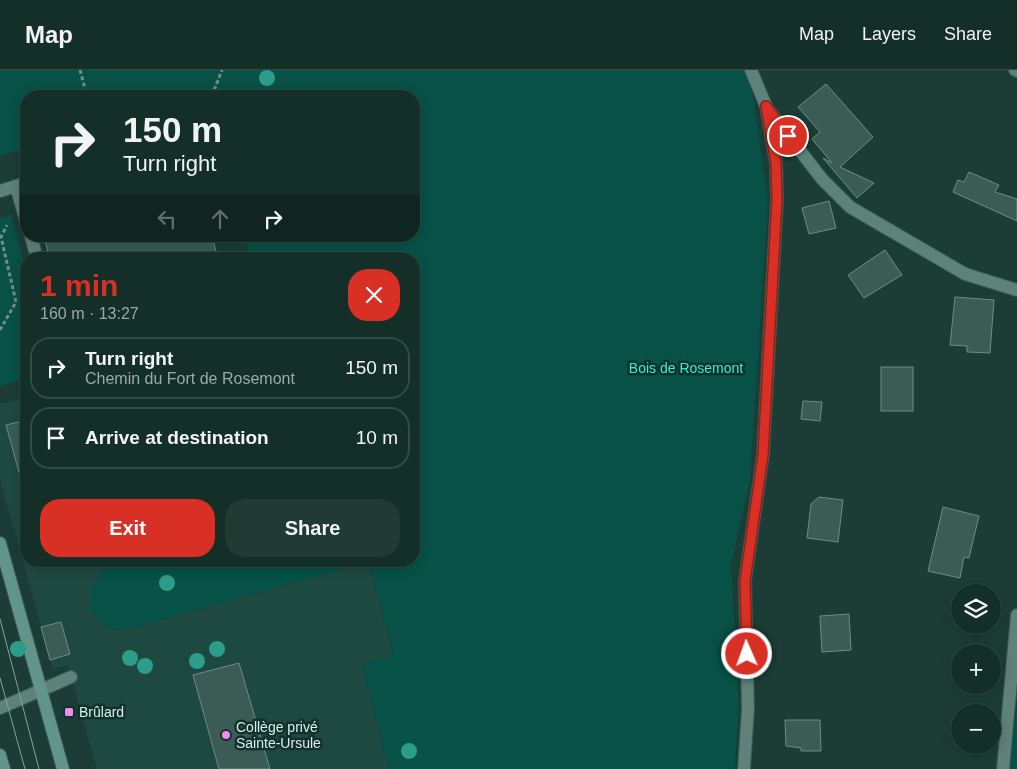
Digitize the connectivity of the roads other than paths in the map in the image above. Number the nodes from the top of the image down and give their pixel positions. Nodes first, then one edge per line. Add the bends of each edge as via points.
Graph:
1 (751, 70) edge
2 (766, 106) junction
3 (20, 185) edge
4 (0, 191) edge
5 (1017, 290) edge
6 (0, 543) edge
7 (1017, 615) edge
8 (71, 677) dead end
9 (40, 690) junction
10 (0, 708) edge
11 (0, 755) edge
12 (4, 769) edge
13 (62, 769) edge
14 (744, 769) edge
15 (1003, 769) edge

1 - 2 street
2 - 5 street via 822,179 850,207 965,274
2 - 14 street via 776,163 777,199 763,455 745,581 748,708
3 - 4 street
6 - 9 main road
7 - 15 street
8 - 9 street
9 - 10 street
9 - 13 main road
11 - 12 main road

